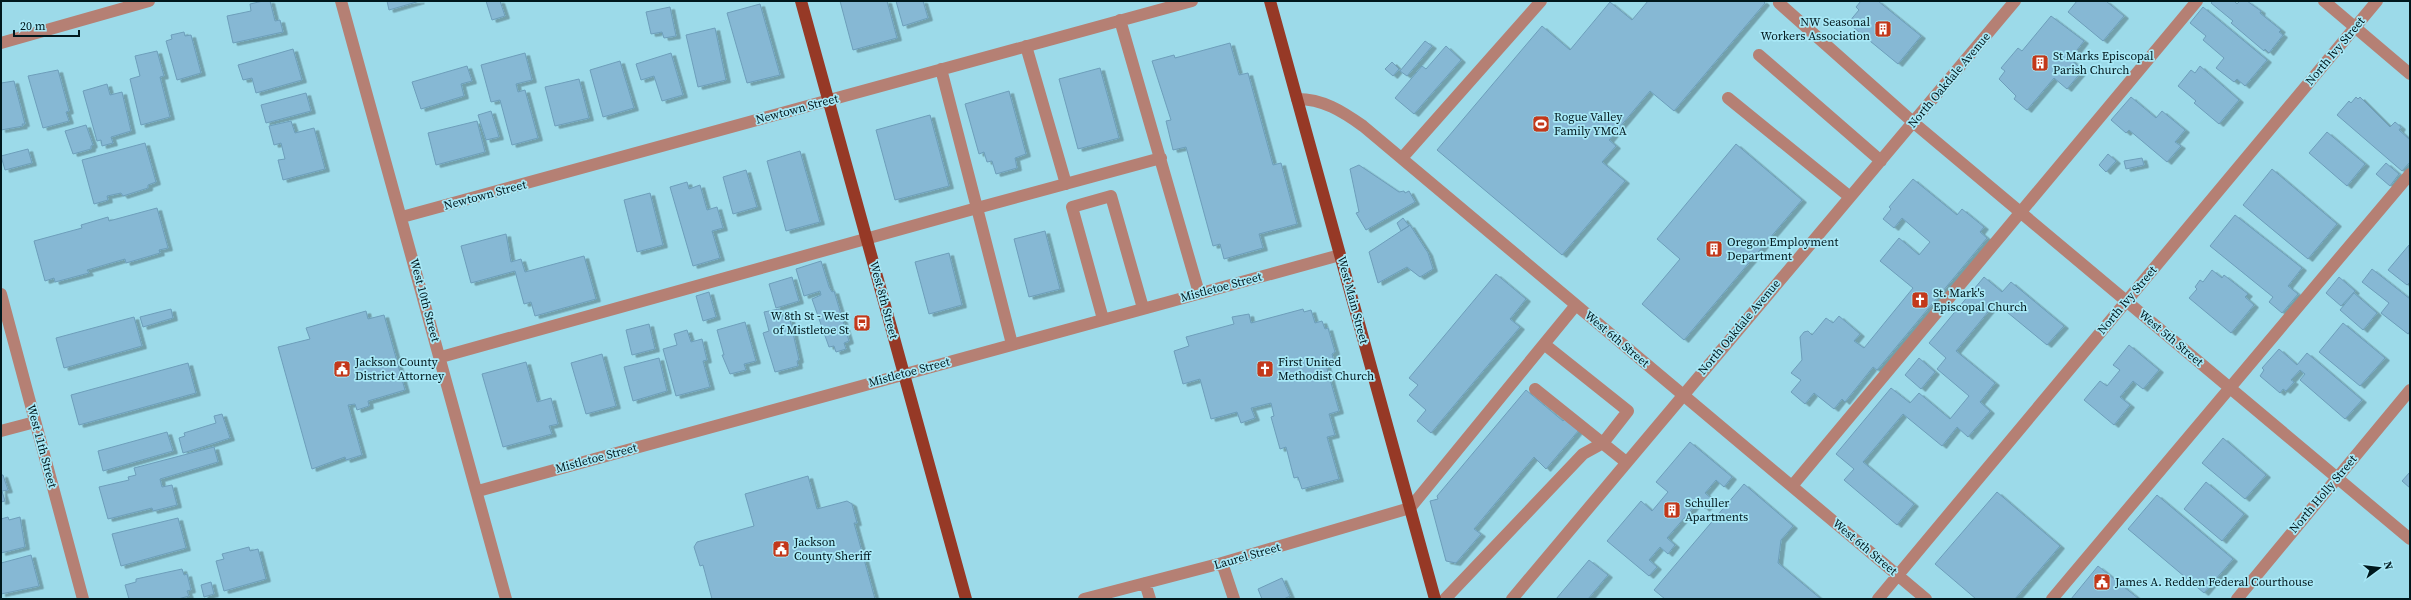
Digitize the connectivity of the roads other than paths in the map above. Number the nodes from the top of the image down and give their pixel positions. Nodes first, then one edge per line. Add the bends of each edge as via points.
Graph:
1 (149, 1) edge
2 (341, 1) edge
3 (801, 1) edge
4 (1192, 1) edge
5 (1270, 1) edge
6 (1541, 1) edge
7 (1780, 1) edge
8 (2015, 1) edge
9 (2197, 1) edge
10 (2324, 1) edge
11 (2377, 1) edge
12 (133, 3) edge
13 (1120, 20) junction
14 (2355, 27) junction
15 (1, 43) edge
16 (1026, 46) junction
17 (1758, 55) dead end
18 (941, 69) junction
19 (2410, 74) edge
20 (1728, 98) dead end
21 (1297, 99) junction
22 (828, 100) junction
23 (1914, 123) junction
24 (1161, 158) junction
25 (1402, 158) junction
26 (1881, 161) junction
27 (2410, 174) edge
28 (1066, 184) junction
29 (1850, 197) junction
30 (977, 208) junction
31 (2021, 212) junction
32 (402, 218) junction
33 (867, 238) junction
34 (1340, 255) junction
35 (1199, 293) junction
36 (1, 294) edge
37 (2126, 301) junction
38 (1576, 305) junction
39 (1143, 308) junction
40 (1103, 319) junction
41 (1012, 344) junction
42 (1544, 344) junction
43 (441, 357) junction
44 (904, 373) junction
45 (2230, 388) junction
46 (1535, 389) dead end
47 (2410, 390) edge
48 (1682, 394) junction
49 (35, 422) junction
50 (1, 431) edge
51 (1603, 443) junction
52 (1626, 462) junction
53 (2336, 477) junction
54 (1792, 486) junction
55 (478, 490) junction
56 (1410, 508) junction
57 (2410, 539) edge
58 (1222, 563) junction
59 (1898, 575) junction
60 (1145, 583) junction
61 (83, 599) edge
62 (506, 599) edge
63 (966, 599) edge
64 (1084, 599) edge
65 (1150, 599) edge
66 (1234, 599) edge
67 (1435, 599) edge
68 (1445, 599) edge
69 (1512, 599) edge
70 (1878, 599) edge
71 (1926, 599) edge
72 (2052, 599) edge
73 (2237, 599) edge

1 - 12 street
2 - 32 street, West 10th Street
3 - 22 main road, West 8th Street
4 - 13 street, Newtown Street
5 - 21 main road, West Main Street
6 - 25 street
7 - 23 street, West 5th Street via 1779,3
8 - 23 street, North Oakdale Avenue
9 - 31 street
10 - 14 street
11 - 14 street, North Ivy Street
12 - 15 street
13 - 16 street, Newtown Street
13 - 24 street
14 - 19 street
14 - 37 street, North Ivy Street
16 - 18 street, Newtown Street
16 - 28 street
17 - 26 street
18 - 22 street, Newtown Street
18 - 30 street
20 - 29 street
21 - 25 street, West 6th Street via 1314,99 1341,110
21 - 34 main road, West Main Street
22 - 32 street, Newtown Street
22 - 33 main road, West 8th Street
23 - 26 street, North Oakdale Avenue
23 - 31 street, West 5th Street
24 - 28 street
24 - 35 street
25 - 38 street, West 6th Street
26 - 29 street, North Oakdale Avenue
27 - 45 street
28 - 30 street
29 - 48 street, North Oakdale Avenue
30 - 33 street
30 - 41 street
31 - 37 street, West 5th Street
31 - 54 street
32 - 43 street, West 10th Street
33 - 43 street
33 - 44 main road, West 8th Street
34 - 35 street, Mistletoe Street
34 - 56 main road, West Main Street
35 - 39 street, Mistletoe Street
36 - 49 street, West 11th Street
37 - 45 street, West 5th Street
37 - 59 street, North Ivy Street
38 - 42 street
38 - 48 street, West 6th Street
39 - 40 street, Mistletoe Street
39 - 40 street via 1111,196 1072,207
40 - 41 street, Mistletoe Street
41 - 44 street, Mistletoe Street
42 - 51 street via 1628,411
42 - 56 street
43 - 55 street, West 10th Street
44 - 55 street, Mistletoe Street
44 - 63 main road, West 8th Street
45 - 53 street, West 5th Street
45 - 72 street
46 - 51 street
47 - 53 street, North Holly Street
48 - 52 street, North Oakdale Avenue
48 - 54 street, West 6th Street
49 - 50 street
49 - 61 street, West 11th Street
51 - 52 street
51 - 68 street via 1584,454
52 - 69 street, North Oakdale Avenue
53 - 57 street, West 5th Street
53 - 73 street, North Holly Street
54 - 59 street, West 6th Street
55 - 62 street, West 10th Street
56 - 58 street, Laurel Street
56 - 67 main road, West Main Street
58 - 60 street, Laurel Street
58 - 66 street
59 - 70 street, North Ivy Street
59 - 71 street, West 6th Street
60 - 64 street, Laurel Street
60 - 65 street

